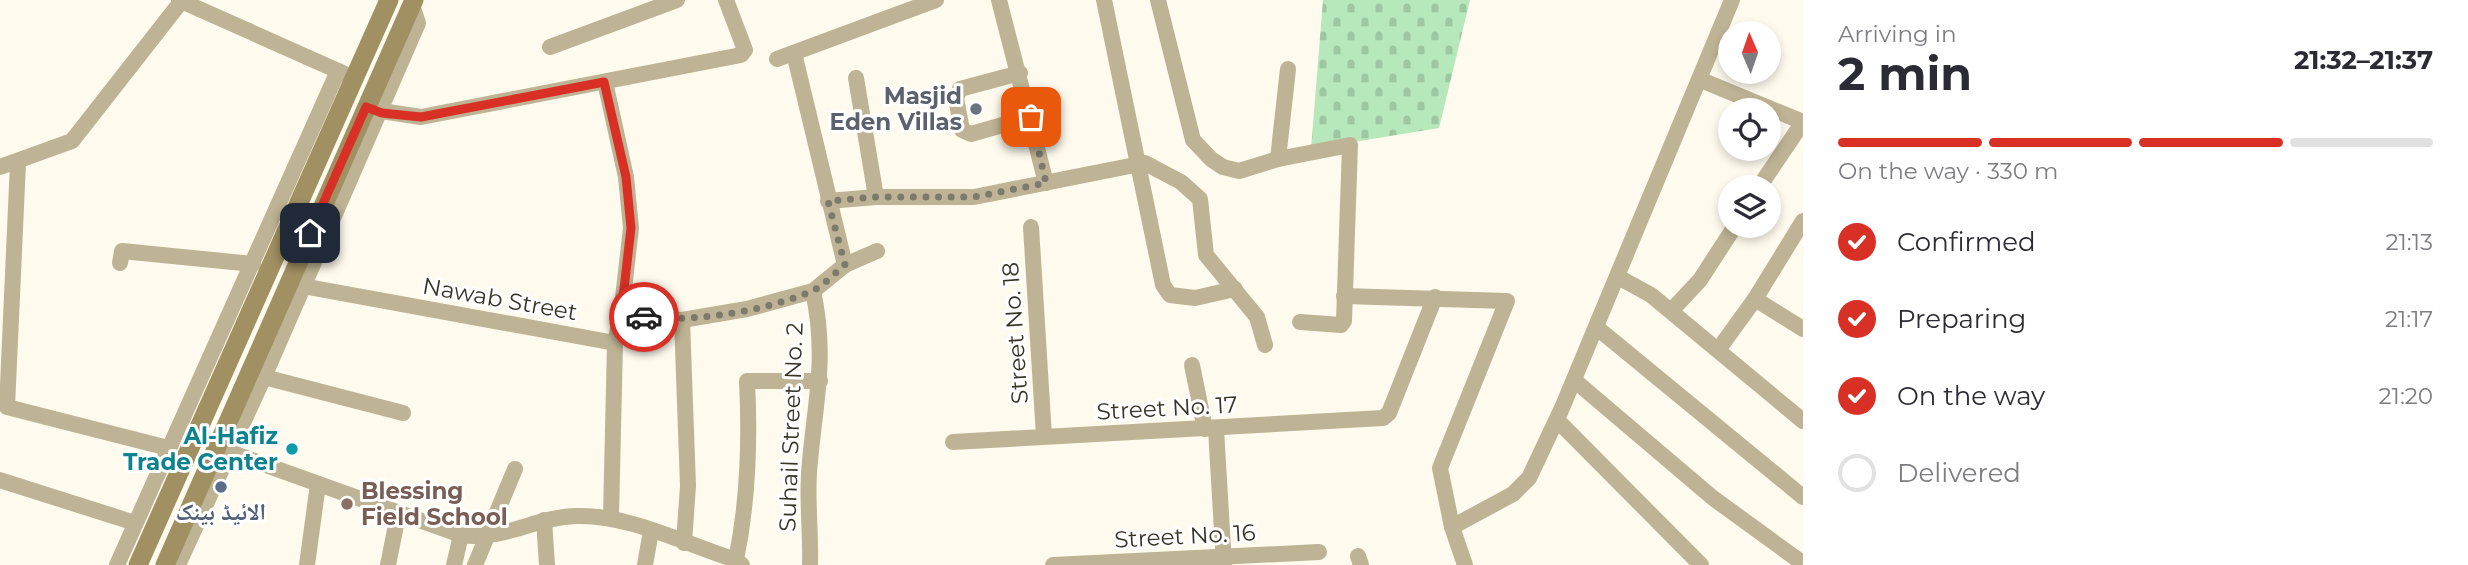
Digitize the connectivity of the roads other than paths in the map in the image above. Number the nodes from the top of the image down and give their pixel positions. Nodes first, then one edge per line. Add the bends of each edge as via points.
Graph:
1 (389, 0) edge
2 (677, 0) edge
3 (726, 0) edge
4 (936, 0) edge
5 (999, 0) edge
6 (1104, 0) edge
7 (1158, 0) edge
8 (1732, 0) edge
9 (179, 2) edge
10 (413, 3) edge
11 (550, 47) dead end
12 (794, 53) junction
13 (777, 59) dead end
14 (1288, 69) dead end
15 (1020, 73) junction
16 (345, 74) junction
17 (856, 78) dead end
18 (1701, 80) junction
19 (604, 82) junction
20 (374, 110) junction
21 (1031, 117) junction
22 (1803, 122) edge
23 (1278, 159) junction
24 (18, 163) junction
25 (1137, 164) junction
26 (0, 167) edge
27 (1767, 175) edge
28 (1046, 183) junction
29 (876, 197) junction
30 (828, 201) junction
31 (1803, 221) edge
32 (1031, 227) dead end
33 (1727, 238) edge
34 (1798, 241) edge
35 (877, 251) dead end
36 (120, 263) dead end
37 (253, 264) junction
38 (845, 265) junction
39 (1618, 277) junction
40 (296, 285) junction
41 (1235, 289) junction
42 (813, 291) junction
43 (1344, 296) junction
44 (1435, 298) junction
45 (1755, 299) junction
46 (1671, 312) junction
47 (621, 315) junction
48 (682, 320) junction
49 (1300, 322) dead end
50 (1596, 327) junction
51 (1803, 329) edge
52 (615, 343) junction
53 (1265, 345) dead end
54 (1718, 350) junction
55 (1192, 365) dead end
56 (264, 377) junction
57 (1574, 380) junction
58 (820, 381) junction
59 (403, 413) dead end
60 (1557, 420) junction
61 (1803, 421) edge
62 (1210, 429) junction
63 (1044, 436) junction
64 (953, 442) dead end
65 (168, 448) junction
66 (223, 450) junction
67 (515, 469) dead end
68 (0, 480) edge
69 (318, 484) junction
70 (1803, 496) edge
71 (398, 515) junction
72 (611, 517) junction
73 (544, 520) junction
74 (135, 523) junction
75 (1452, 527) junction
76 (651, 531) junction
77 (461, 535) junction
78 (486, 538) junction
79 (684, 544) junction
80 (1319, 552) dead end
81 (1224, 561) edge
82 (1801, 562) dead end
83 (740, 564) edge
84 (117, 565) edge
85 (138, 565) edge
86 (165, 565) edge
87 (178, 565) edge
88 (307, 565) edge
89 (388, 565) edge
90 (454, 565) edge
91 (475, 565) edge
92 (547, 565) edge
93 (645, 565) edge
94 (810, 565) edge
95 (1054, 565) edge
96 (1465, 565) edge
97 (1702, 565) edge

1 - 16 main road
2 - 11 street
3 - 19 street via 745,50 740,55
4 - 12 street
5 - 15 street
6 - 25 street
7 - 23 street via 1193,140 1210,159 1234,172
8 - 18 street
9 - 16 street
9 - 24 street via 72,141
10 - 20 main road
12 - 13 street
12 - 30 street
14 - 23 street
15 - 21 street
15 - 21 street via 960,89 956,98 962,130 971,134
16 - 37 street via 304,130
16 - 85 main road
17 - 29 street
18 - 22 street
18 - 39 street
19 - 20 street via 421,117
19 - 47 street via 626,177 631,228
20 - 40 main road
21 - 28 street
22 - 27 street
23 - 43 street via 1350,145
24 - 26 street
24 - 65 street via 7,407
25 - 28 street
25 - 41 street via 1145,163 1181,182 1199,198 1206,255
25 - 41 street via 1163,285 1170,295 1195,298
28 - 29 street via 974,197
29 - 30 street
30 - 38 street
31 - 34 street
32 - 63 street, Street No. 18
33 - 46 street via 1700,280
34 - 45 street
35 - 38 street
36 - 37 street via 122,251
37 - 65 street
38 - 42 street
39 - 46 street
39 - 50 street
40 - 52 street, Nawab Street
40 - 56 street
40 - 66 main road
41 - 53 street via 1257,317
42 - 48 street
42 - 58 street, Suhail Street No. 2 via 821,330
43 - 44 street
43 - 49 street via 1343,324
44 - 62 street, Street No. 17 via 1389,413 1383,418
44 - 75 street via 1507,301 1440,468
45 - 51 street
45 - 54 street
46 - 54 street
47 - 48 street
47 - 52 street
48 - 79 street via 688,486
50 - 57 street
50 - 70 street
52 - 72 street
54 - 61 street
55 - 62 street
56 - 59 street
56 - 66 street
57 - 60 street
57 - 82 street via 1713,498
58 - 83 street via 747,381 749,428
58 - 94 street, Suhail Street No. 2 via 809,475
60 - 75 street via 1529,478 1513,494
60 - 97 street
62 - 63 street, Street No. 17
62 - 81 street
63 - 64 street, Street No. 17
65 - 74 street
66 - 69 street
66 - 86 main road
66 - 87 street
67 - 78 street
68 - 74 street
69 - 71 street
69 - 88 street
71 - 77 street
71 - 89 street
72 - 73 street
72 - 76 street
73 - 78 street
73 - 92 street
74 - 84 street
75 - 96 street
76 - 79 street
76 - 93 street
77 - 78 street
77 - 90 street
78 - 91 street
79 - 83 street
80 - 81 street, Street No. 16
81 - 95 street, Street No. 16

